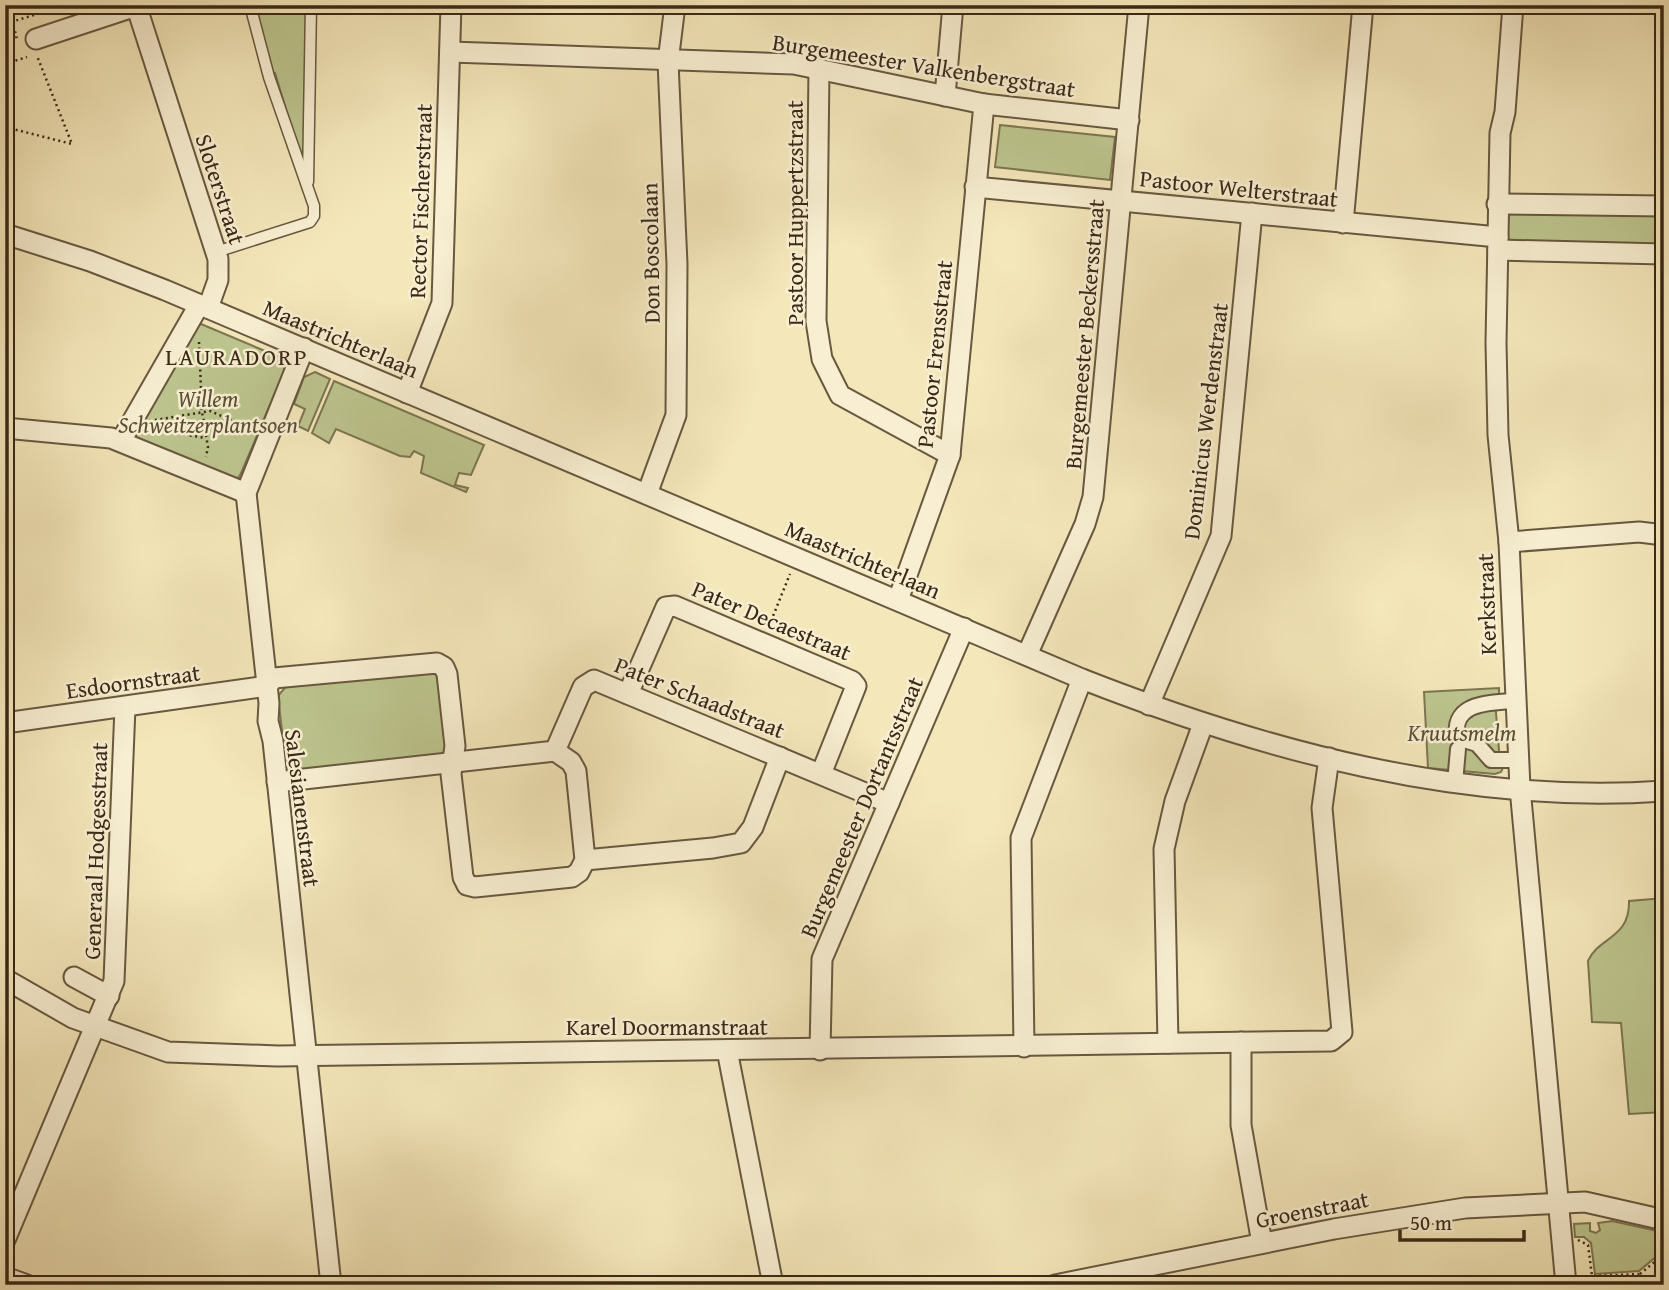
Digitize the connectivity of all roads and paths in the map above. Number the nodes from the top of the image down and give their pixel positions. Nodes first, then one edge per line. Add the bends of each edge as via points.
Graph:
1 (7, 5) edge
2 (67, 5) edge
3 (250, 5) edge
4 (311, 5) edge
5 (452, 5) edge
6 (675, 5) edge
7 (953, 5) edge
8 (1139, 5) edge
9 (1363, 5) edge
10 (1513, 5) edge
11 (136, 6) edge
12 (11, 22) junction
13 (16, 37) junction
14 (36, 39) dead end
15 (5, 41) edge
16 (450, 52) junction
17 (27, 57) junction
18 (668, 62) junction
19 (5, 64) edge
20 (819, 69) junction
21 (945, 96) junction
22 (984, 104) junction
23 (1129, 120) junction
24 (5, 127) edge
25 (975, 187) junction
26 (308, 190) junction
27 (1121, 201) junction
28 (1497, 204) junction
29 (1664, 206) edge
30 (1252, 213) junction
31 (1343, 223) junction
32 (5, 234) edge
33 (1498, 243) junction
34 (216, 252) junction
35 (1664, 254) edge
36 (203, 307) junction
37 (185, 329) junction
38 (304, 348) junction
39 (407, 393) junction
40 (202, 412) junction
41 (135, 413) junction
42 (178, 418) junction
43 (5, 428) edge
44 (269, 436) junction
45 (207, 438) junction
46 (121, 441) junction
47 (950, 455) junction
48 (199, 474) junction
49 (246, 493) junction
50 (647, 494) junction
51 (1663, 531) edge
52 (1508, 542) junction
53 (797, 558) junction
54 (898, 600) junction
55 (964, 628) junction
56 (762, 642) junction
57 (1027, 654) junction
58 (1082, 679) junction
59 (267, 686) junction
60 (628, 694) junction
61 (1515, 701) junction
62 (1149, 705) junction
63 (125, 707) junction
64 (5, 723) edge
65 (1203, 724) junction
66 (1460, 741) junction
67 (555, 751) junction
68 (780, 757) junction
69 (1329, 758) junction
70 (1518, 760) junction
71 (453, 762) junction
72 (821, 774) junction
73 (277, 782) junction
74 (1455, 783) junction
75 (1520, 788) junction
76 (1664, 791) edge
77 (889, 803) junction
78 (586, 860) junction
79 (74, 977) dead end
80 (5, 979) edge
81 (109, 996) junction
82 (96, 1028) junction
83 (1241, 1042) junction
84 (1168, 1043) junction
85 (1024, 1047) junction
86 (727, 1050) junction
87 (820, 1050) junction
88 (308, 1053) junction
89 (1558, 1202) junction
90 (1664, 1220) edge
91 (5, 1240) edge
92 (1562, 1241) junction
93 (1262, 1243) junction
94 (1664, 1254) edge
95 (1640, 1274) junction
96 (5, 1277) edge
97 (27, 1285) edge
98 (331, 1285) edge
99 (773, 1285) edge
100 (1055, 1285) edge
101 (1566, 1285) edge
102 (1653, 1285) edge

1 - 12 path
2 - 12 path
3 - 26 lane
4 - 26 lane
5 - 16 street, Rector Fischerstraat
6 - 18 street, Don Boscolaan
7 - 21 street
8 - 23 street, Burgemeester Beckersstraat
9 - 31 street
10 - 28 street, Kerkstraat
11 - 14 street, Sloterstraat
11 - 34 street, Sloterstraat
12 - 13 path
13 - 15 path
13 - 17 path
16 - 18 street, Burgemeester Valkenbergstraat
16 - 39 street, Rector Fischerstraat via 442,303
17 - 19 path
17 - 24 path via 38,56 72,144
18 - 20 street, Burgemeester Valkenbergstraat via 794,64
18 - 50 street, Don Boscolaan via 677,264 677,415
20 - 21 street, Burgemeester Valkenbergstraat
20 - 47 street, Pastoor Huppertzstraat via 816,321 822,359 840,395
21 - 22 street, Burgemeester Valkenbergstraat
22 - 23 street, Burgemeester Valkenbergstraat
22 - 25 street, Pastoor Erensstraat
23 - 27 street, Burgemeester Beckersstraat
25 - 27 street, Pastoor Welterstraat
25 - 47 street, Pastoor Erensstraat
26 - 34 lane via 314,206 310,222
27 - 30 street, Pastoor Welterstraat
27 - 57 street, Burgemeester Beckersstraat via 1092,503
28 - 29 street
28 - 33 street, Kerkstraat
30 - 31 street, Pastoor Welterstraat
30 - 62 street, Dominicus Werdenstraat via 1221,536
31 - 33 street, Pastoor Welterstraat
32 - 36 street, Maastrichterlaan via 90,261
33 - 35 street, Pastoor Welterstraat
33 - 52 street, Kerkstraat via 1496,381
34 - 36 street, Sloterstraat via 218,280
36 - 37 street, Sloterstraat
36 - 38 street, Maastrichterlaan
37 - 40 path via 199,339
37 - 41 street, Sloterstraat
38 - 39 street, Maastrichterlaan
38 - 44 street, Salesianenstraat
39 - 50 street, Maastrichterlaan
40 - 42 path
40 - 44 path via 215,412
40 - 45 path
41 - 42 path via 155,421
41 - 46 street, Sloterstraat
42 - 45 path via 187,435
43 - 46 street
44 - 49 street, Salesianenstraat
45 - 48 path
46 - 48 street
47 - 54 street, Pastoor Erensstraat
48 - 49 street
49 - 59 street, Salesianenstraat
50 - 53 street, Maastrichterlaan
51 - 52 street
52 - 61 street, Kerkstraat
53 - 54 street, Maastrichterlaan
53 - 56 path
54 - 55 street, Maastrichterlaan
55 - 57 street, Maastrichterlaan
55 - 77 street, Burgemeester Dortantsstraat
56 - 60 street, Pater Decaestraat via 675,606 666,607
56 - 72 street, Pater Decaestraat via 856,686
57 - 58 street, Maastrichterlaan
58 - 62 street, Maastrichterlaan
58 - 85 street via 1021,838
59 - 63 street, Esdoornstraat
59 - 71 street, Esdoornstraat via 274,678 440,664 447,674
59 - 73 street, Salesianenstraat
60 - 67 street, Pater Schaadstraat via 599,681 585,683
60 - 68 street, Pater Schaadstraat
61 - 66 street via 1470,708 1458,721
61 - 70 street, Kerkstraat
62 - 65 street, Maastrichterlaan
63 - 64 street, Esdoornstraat
63 - 81 street, Generaal Hodgesstraat via 116,963
65 - 69 street, Maastrichterlaan
65 - 84 street via 1175,801 1164,849
66 - 70 street via 1477,744 1491,760
66 - 74 street
67 - 71 street
67 - 78 street via 576,771
68 - 72 street, Pater Schaadstraat
68 - 78 street via 753,827 741,843
69 - 74 street, Maastrichterlaan
69 - 83 street, Karel Doormanstraat via 1322,808 1342,1032 1331,1041
70 - 75 street, Kerkstraat
71 - 73 street
71 - 78 street via 458,837 467,885 572,877
72 - 77 street, Pater Schaadstraat
73 - 88 street, Salesianenstraat
74 - 75 street, Maastrichterlaan
75 - 76 street, Maastrichterlaan via 1601,794
75 - 89 street, Kerkstraat
77 - 87 street, Burgemeester Dortantsstraat via 822,959
79 - 81 street, Generaal Hodgesstraat
80 - 82 street, Karel Doormanstraat
81 - 82 street, Generaal Hodgesstraat
82 - 88 street, Karel Doormanstraat via 168,1052
82 - 91 street, Generaal Hodgesstraat
83 - 84 street, Karel Doormanstraat
83 - 93 street via 1241,1125
84 - 85 street, Karel Doormanstraat
85 - 87 street, Karel Doormanstraat
86 - 87 street, Karel Doormanstraat
86 - 88 street, Karel Doormanstraat
86 - 99 street
88 - 98 street, Salesianenstraat
89 - 90 street, Groenstraat via 1585,1202
89 - 92 street, Kerkstraat
89 - 93 street, Groenstraat via 1452,1210
92 - 95 path via 1582,1239 1588,1245 1592,1276
92 - 101 street, Kerkstraat
93 - 100 street, Groenstraat
94 - 95 path
95 - 102 path
96 - 97 street

